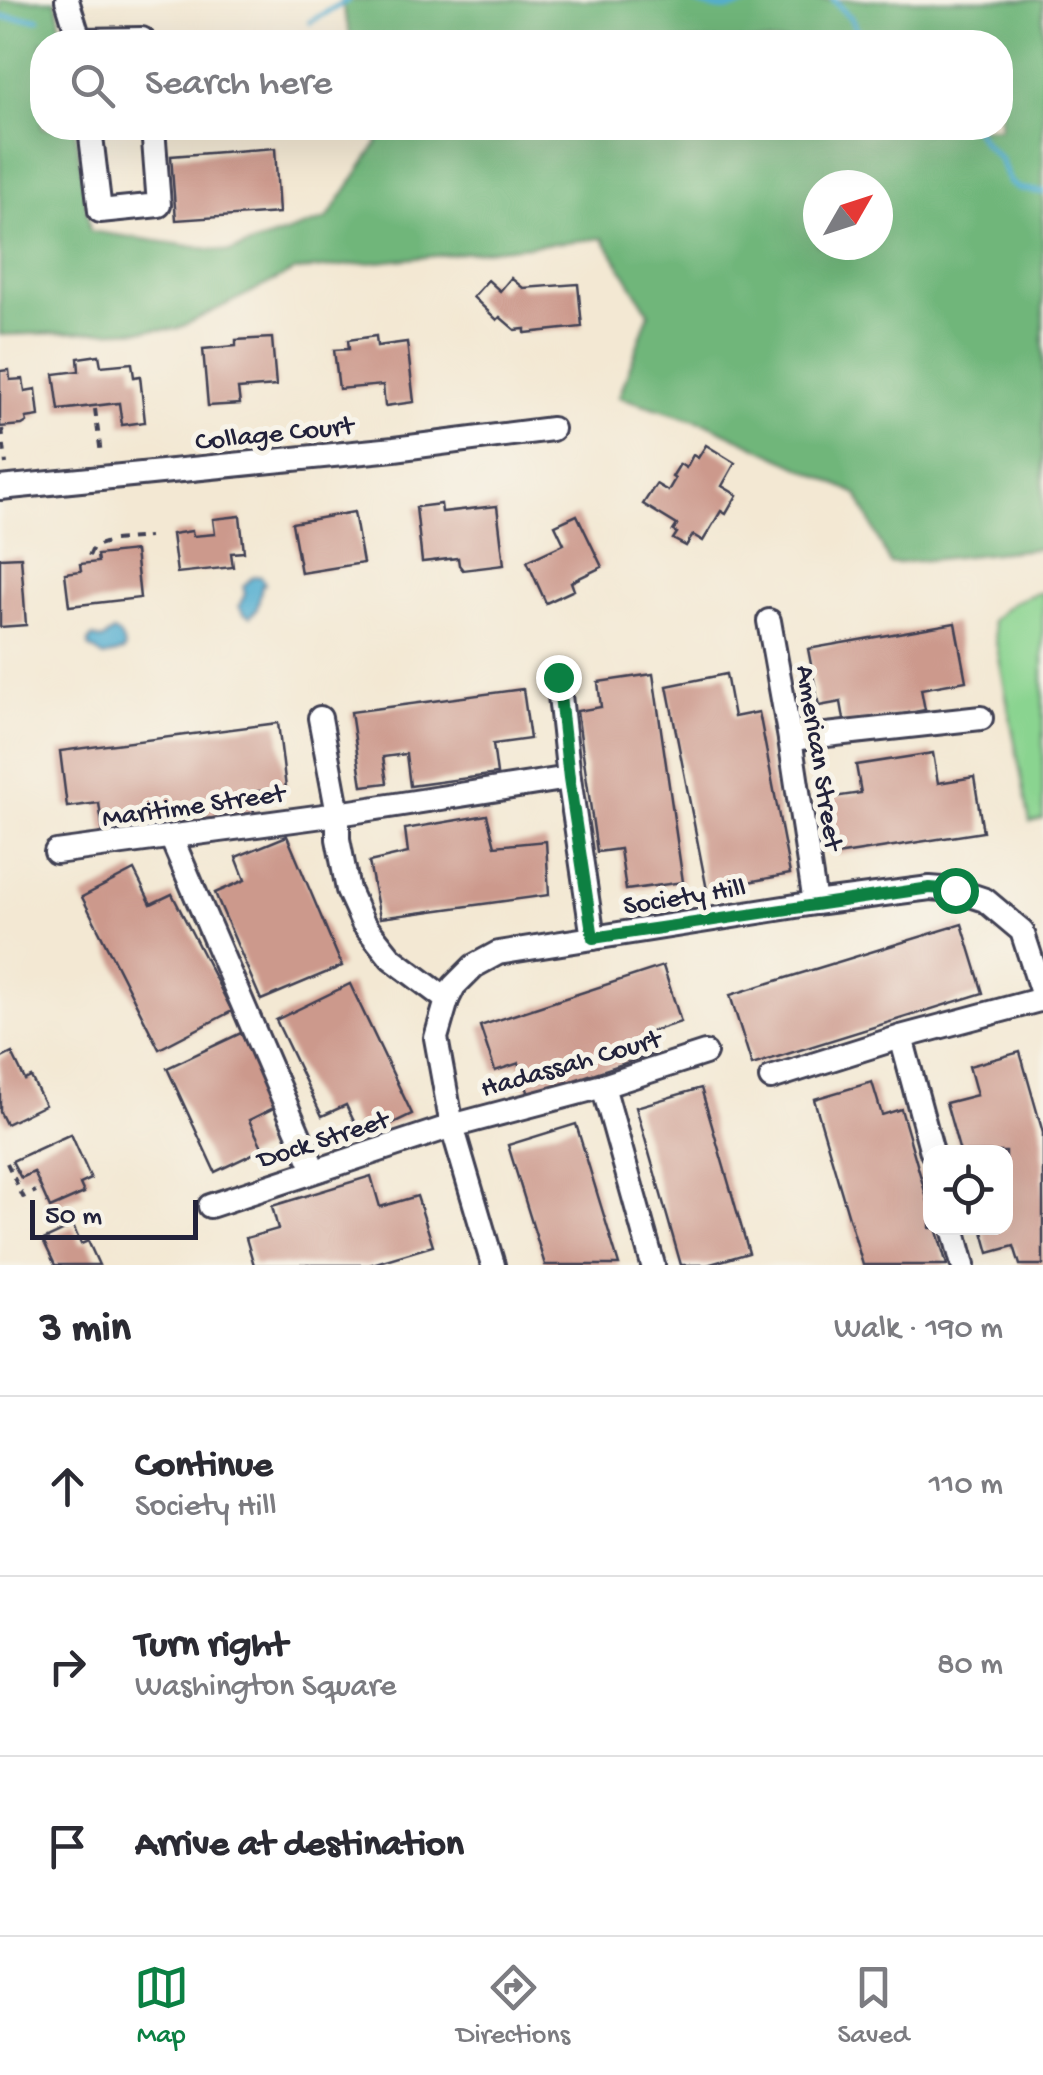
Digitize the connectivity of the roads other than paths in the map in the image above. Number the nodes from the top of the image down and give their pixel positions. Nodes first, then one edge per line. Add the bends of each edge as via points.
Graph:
1 (67, 0) edge
2 (77, 30) edge
3 (91, 140) edge
4 (155, 140) edge
5 (552, 429) dead end
6 (3, 478) edge
7 (769, 622) dead end
8 (558, 677) dead end
9 (320, 718) dead end
10 (981, 718) dead end
11 (790, 739) junction
12 (569, 778) junction
13 (338, 814) junction
14 (171, 837) junction
15 (56, 852) dead end
16 (815, 903) junction
17 (593, 938) junction
18 (1043, 998) edge
19 (447, 1000) junction
20 (901, 1037) junction
21 (705, 1053) dead end
22 (771, 1078) dead end
23 (602, 1086) junction
24 (452, 1126) junction
25 (930, 1145) edge
26 (314, 1170) junction
27 (210, 1206) dead end
28 (955, 1235) edge
29 (493, 1265) edge
30 (653, 1265) edge
31 (963, 1265) edge

1 - 2 street
3 - 4 street via 100,211 159,205
5 - 6 street, Collage Court via 394,449
7 - 11 street, American Street
8 - 12 street
9 - 13 street
10 - 11 street
11 - 16 street, American Street
12 - 13 street, Maritime Street
12 - 17 street
13 - 14 street, Maritime Street
13 - 19 street via 348,890 363,924 391,958
14 - 15 street, Maritime Street
14 - 26 street
16 - 17 street, Society Hill
16 - 18 street, Society Hill via 930,888 985,900 1022,931
17 - 19 street, Society Hill via 498,954 474,966
18 - 20 street
19 - 24 street via 436,1038
20 - 22 street
20 - 25 street
21 - 23 street, Hadassah Court
23 - 24 street, Hadassah Court
23 - 30 street
24 - 26 street, Dock Street
24 - 29 street
26 - 27 street, Dock Street
28 - 31 street

